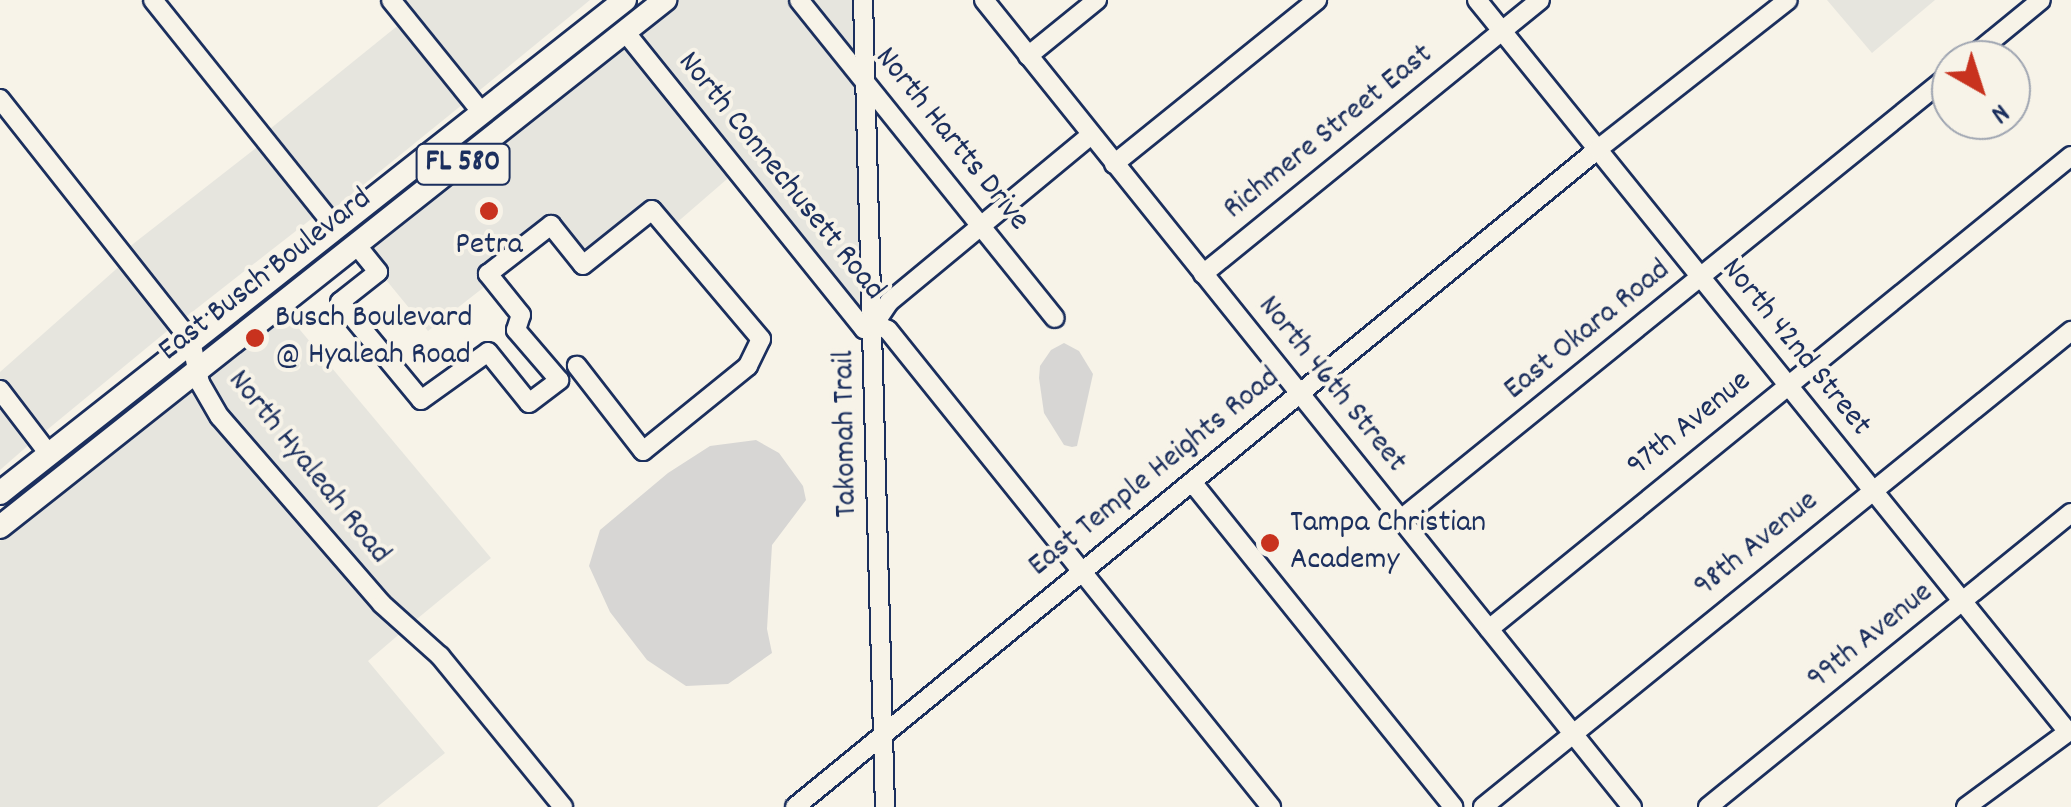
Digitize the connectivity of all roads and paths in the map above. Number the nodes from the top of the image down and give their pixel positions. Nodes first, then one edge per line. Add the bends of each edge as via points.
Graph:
1 (153, 0) edge
2 (391, 0) edge
3 (639, 0) edge
4 (665, 0) edge
5 (800, 0) edge
6 (864, 0) edge
7 (984, 0) edge
8 (1097, 0) edge
9 (1317, 0) edge
10 (1477, 0) edge
11 (1540, 0) edge
12 (1788, 0) edge
13 (2041, 0) edge
14 (614, 3) edge
15 (592, 27) junction
16 (1502, 30) junction
17 (626, 32) junction
18 (1992, 40) edge
19 (1028, 56) junction
20 (864, 78) junction
21 (1931, 90) edge
22 (0, 99) edge
23 (482, 114) junction
24 (500, 134) junction
25 (1091, 136) junction
26 (1598, 149) junction
27 (2071, 156) edge
28 (1114, 164) junction
29 (982, 224) junction
30 (335, 228) junction
31 (367, 240) junction
32 (1203, 274) junction
33 (1701, 278) junction
34 (1056, 318) dead end
35 (874, 324) junction
36 (2071, 331) edge
37 (191, 341) junction
38 (576, 366) dead end
39 (195, 372) junction
40 (1788, 384) junction
41 (0, 390) edge
42 (1300, 393) junction
43 (49, 454) junction
44 (1192, 482) junction
45 (1871, 491) junction
46 (0, 493) edge
47 (2071, 513) edge
48 (1401, 519) junction
49 (0, 527) edge
50 (1082, 571) junction
51 (1963, 602) junction
52 (1489, 629) junction
53 (2070, 731) edge
54 (882, 734) junction
55 (1573, 734) junction
56 (563, 807) edge
57 (794, 807) edge
58 (885, 807) edge
59 (1271, 807) edge
60 (1453, 807) edge
61 (1483, 807) edge
62 (1632, 807) edge
63 (1708, 807) edge
64 (1966, 807) edge

1 - 30 street
2 - 23 street
3 - 17 main road
4 - 17 main road, East Busch Boulevard / FL 580
5 - 20 street, North Hartts Drive
6 - 20 street, Takomah Trail
7 - 19 street, North 46th Street
8 - 19 street
9 - 28 street
10 - 16 street, North 42nd Street
11 - 16 street, Richmere Street East
12 - 26 street, East Temple Heights Road
13 - 18 street
14 - 15 main road, East Busch Boulevard / FL 580
15 - 23 main road, East Busch Boulevard / FL 580
15 - 24 main road via 582,46 516,98
16 - 26 street, North 42nd Street
16 - 32 street, Richmere Street East
17 - 24 main road, East Busch Boulevard / FL 580
17 - 35 street, North Connechusett Road via 864,329
19 - 25 street, North 46th Street
20 - 29 street, North Hartts Drive
20 - 35 street, Takomah Trail
21 - 33 street, East Okara Road
22 - 37 street
23 - 30 main road, East Busch Boulevard / FL 580
23 - 31 main road via 470,142 386,206
24 - 31 main road, East Busch Boulevard / FL 580
25 - 28 street, North 46th Street
25 - 29 street
26 - 33 street, North 42nd Street
26 - 42 street, East Temple Heights Road
27 - 40 street, 97th Avenue
28 - 32 street, North 46th Street
29 - 34 street, North Hartts Drive
29 - 35 street via 888,302
30 - 37 main road, East Busch Boulevard / FL 580
31 - 38 street via 378,272 340,302 421,400 488,352 530,404 559,380 516,330 521,315 488,274 551,225 583,265 652,210 761,339 748,366 643,451
31 - 39 main road, East Busch Boulevard / FL 580
32 - 42 street, North 46th Street
33 - 40 street, North 42nd Street
33 - 48 street, East Okara Road
35 - 50 street, North Connechusett Road via 888,330
35 - 54 street, Takomah Trail
36 - 45 street, 98th Avenue
37 - 39 street, North Hyaleah Road
37 - 43 main road, East Busch Boulevard / FL 580
39 - 49 main road, East Busch Boulevard / FL 580
39 - 56 street, North Hyaleah Road via 220,417 382,604 440,656
40 - 45 street, North 42nd Street
40 - 52 street, 97th Avenue
41 - 43 street
42 - 44 street, East Temple Heights Road
42 - 48 street, North 46th Street
43 - 46 main road, East Busch Boulevard / FL 580
44 - 50 street, East Temple Heights Road
44 - 60 street
45 - 51 street, North 42nd Street
45 - 55 street, 98th Avenue
47 - 51 street, 99th Avenue
48 - 52 street, North 46th Street
50 - 54 street, East Temple Heights Road
50 - 59 street, North Connechusett Road
51 - 53 street, North 42nd Street
51 - 63 street, 99th Avenue
52 - 55 street, North 46th Street
53 - 64 street
54 - 57 street, East Temple Heights Road
54 - 58 street, Takomah Trail
55 - 61 street, 98th Avenue
55 - 62 street, North 46th Street

